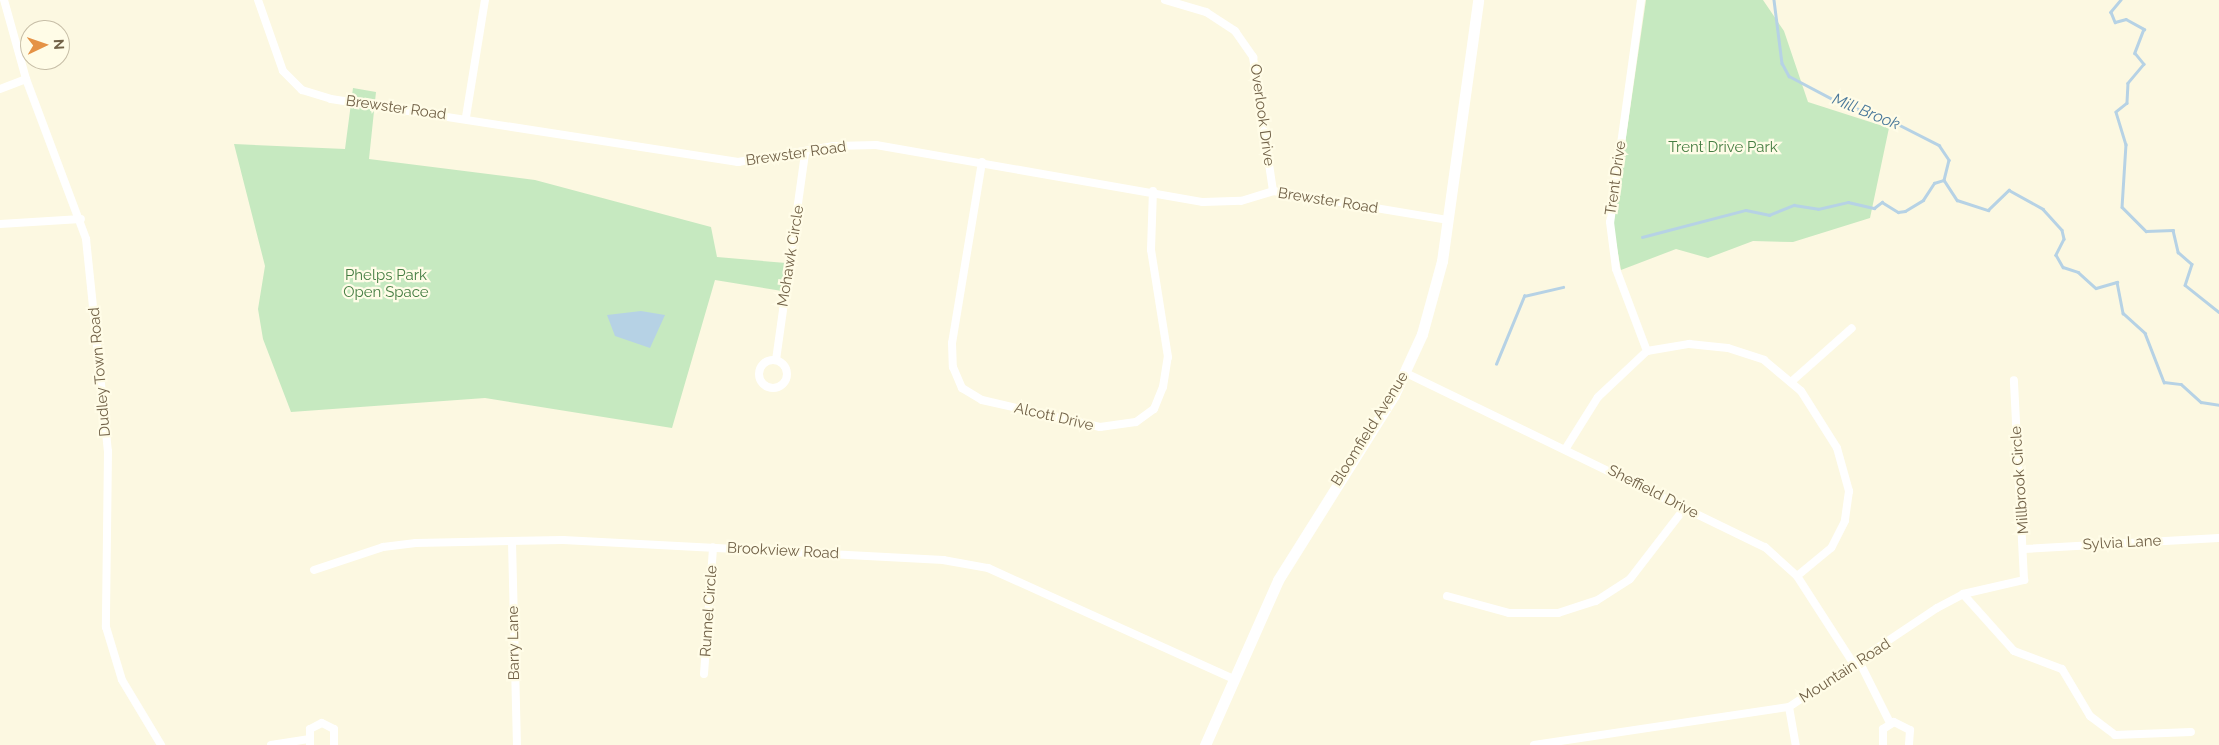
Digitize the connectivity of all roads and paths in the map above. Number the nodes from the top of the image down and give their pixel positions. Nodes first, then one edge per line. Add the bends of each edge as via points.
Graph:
1 (4, 0) edge
2 (258, 0) edge
3 (485, 0) edge
4 (1166, 0) edge
5 (1478, 0) edge
6 (1641, 0) edge
7 (26, 79) junction
8 (0, 89) edge
9 (466, 117) junction
10 (805, 153) junction
11 (982, 162) junction
12 (1153, 191) junction
13 (1272, 191) junction
14 (81, 219) junction
15 (1449, 220) junction
16 (0, 224) edge
17 (1852, 328) dead end
18 (1647, 351) junction
19 (776, 360) dead end
20 (1406, 373) junction
21 (2014, 380) dead end
22 (1790, 382) junction
23 (1566, 448) junction
24 (1684, 509) junction
25 (2219, 538) edge
26 (512, 542) junction
27 (713, 547) junction
28 (2024, 549) junction
29 (314, 570) dead end
30 (1797, 576) junction
31 (2024, 580) joint
32 (1962, 594) junction
33 (1447, 596) dead end
34 (1858, 664) junction
35 (704, 674) dead end
36 (1232, 678) junction
37 (1789, 707) junction
38 (1890, 723) junction
39 (2191, 732) dead end
40 (309, 742) edge
41 (161, 745) edge
42 (271, 745) edge
43 (334, 745) edge
44 (517, 745) edge
45 (1206, 745) edge
46 (1534, 745) edge
47 (1796, 745) edge
48 (1883, 745) edge
49 (1909, 745) edge

1 - 7 street, Dudley Town Road
2 - 9 street, Brewster Road via 283,71 302,90 331,99
3 - 9 street
4 - 13 street, Overlook Drive via 1213,17 1235,31 1253,57
5 - 15 main road, Bloomfield Avenue
6 - 18 street, Trent Drive via 1610,222 1616,269
7 - 8 street
7 - 14 street, Dudley Town Road
9 - 10 street, Brewster Road via 738,162
10 - 11 street, Brewster Road via 834,146 876,145
10 - 19 street, Mohawk Circle
11 - 12 street, Brewster Road
11 - 12 street, Alcott Drive via 952,343 953,367 962,388 982,400 1100,427 1119,428 1136,422 1154,409 1163,387 1168,357 1151,250
12 - 13 street, Brewster Road via 1203,202 1241,201
13 - 15 street, Brewster Road
14 - 16 street
14 - 41 street, Dudley Town Road via 90,262 108,451 106,627 122,680
15 - 20 main road, Bloomfield Avenue via 1430,311
17 - 22 street
18 - 22 street via 1689,344 1728,348 1764,360
18 - 23 street via 1598,398
20 - 23 street, Sheffield Drive
20 - 36 main road, Bloomfield Avenue via 1291,556
21 - 28 street, Millbrook Circle
22 - 30 street via 1837,448 1849,491 1845,521 1831,548
23 - 24 street, Sheffield Drive
24 - 30 street, Sheffield Drive via 1765,547
24 - 33 street via 1630,579 1596,601 1558,613 1509,612
25 - 28 street, Sylvia Lane
26 - 27 street, Brookview Road
26 - 29 street, Brookview Road via 382,547
26 - 44 street, Barry Lane
27 - 35 street, Runnel Circle
27 - 36 street, Brookview Road via 943,560 988,568 1166,652
28 - 31 street, Millbrook Circle
30 - 34 street, Sheffield Drive
31 - 32 street, Mountain Road
32 - 34 street, Mountain Road
32 - 39 street via 2014,651 2062,668 2090,716 2115,735
34 - 37 street, Mountain Road
34 - 38 street, Sheffield Drive
36 - 45 main road, Bloomfield Avenue
37 - 46 street, Mountain Road
37 - 47 street
38 - 48 street via 1881,733
38 - 49 street via 1907,726
40 - 42 street
40 - 43 street via 313,726 326,724 336,734

